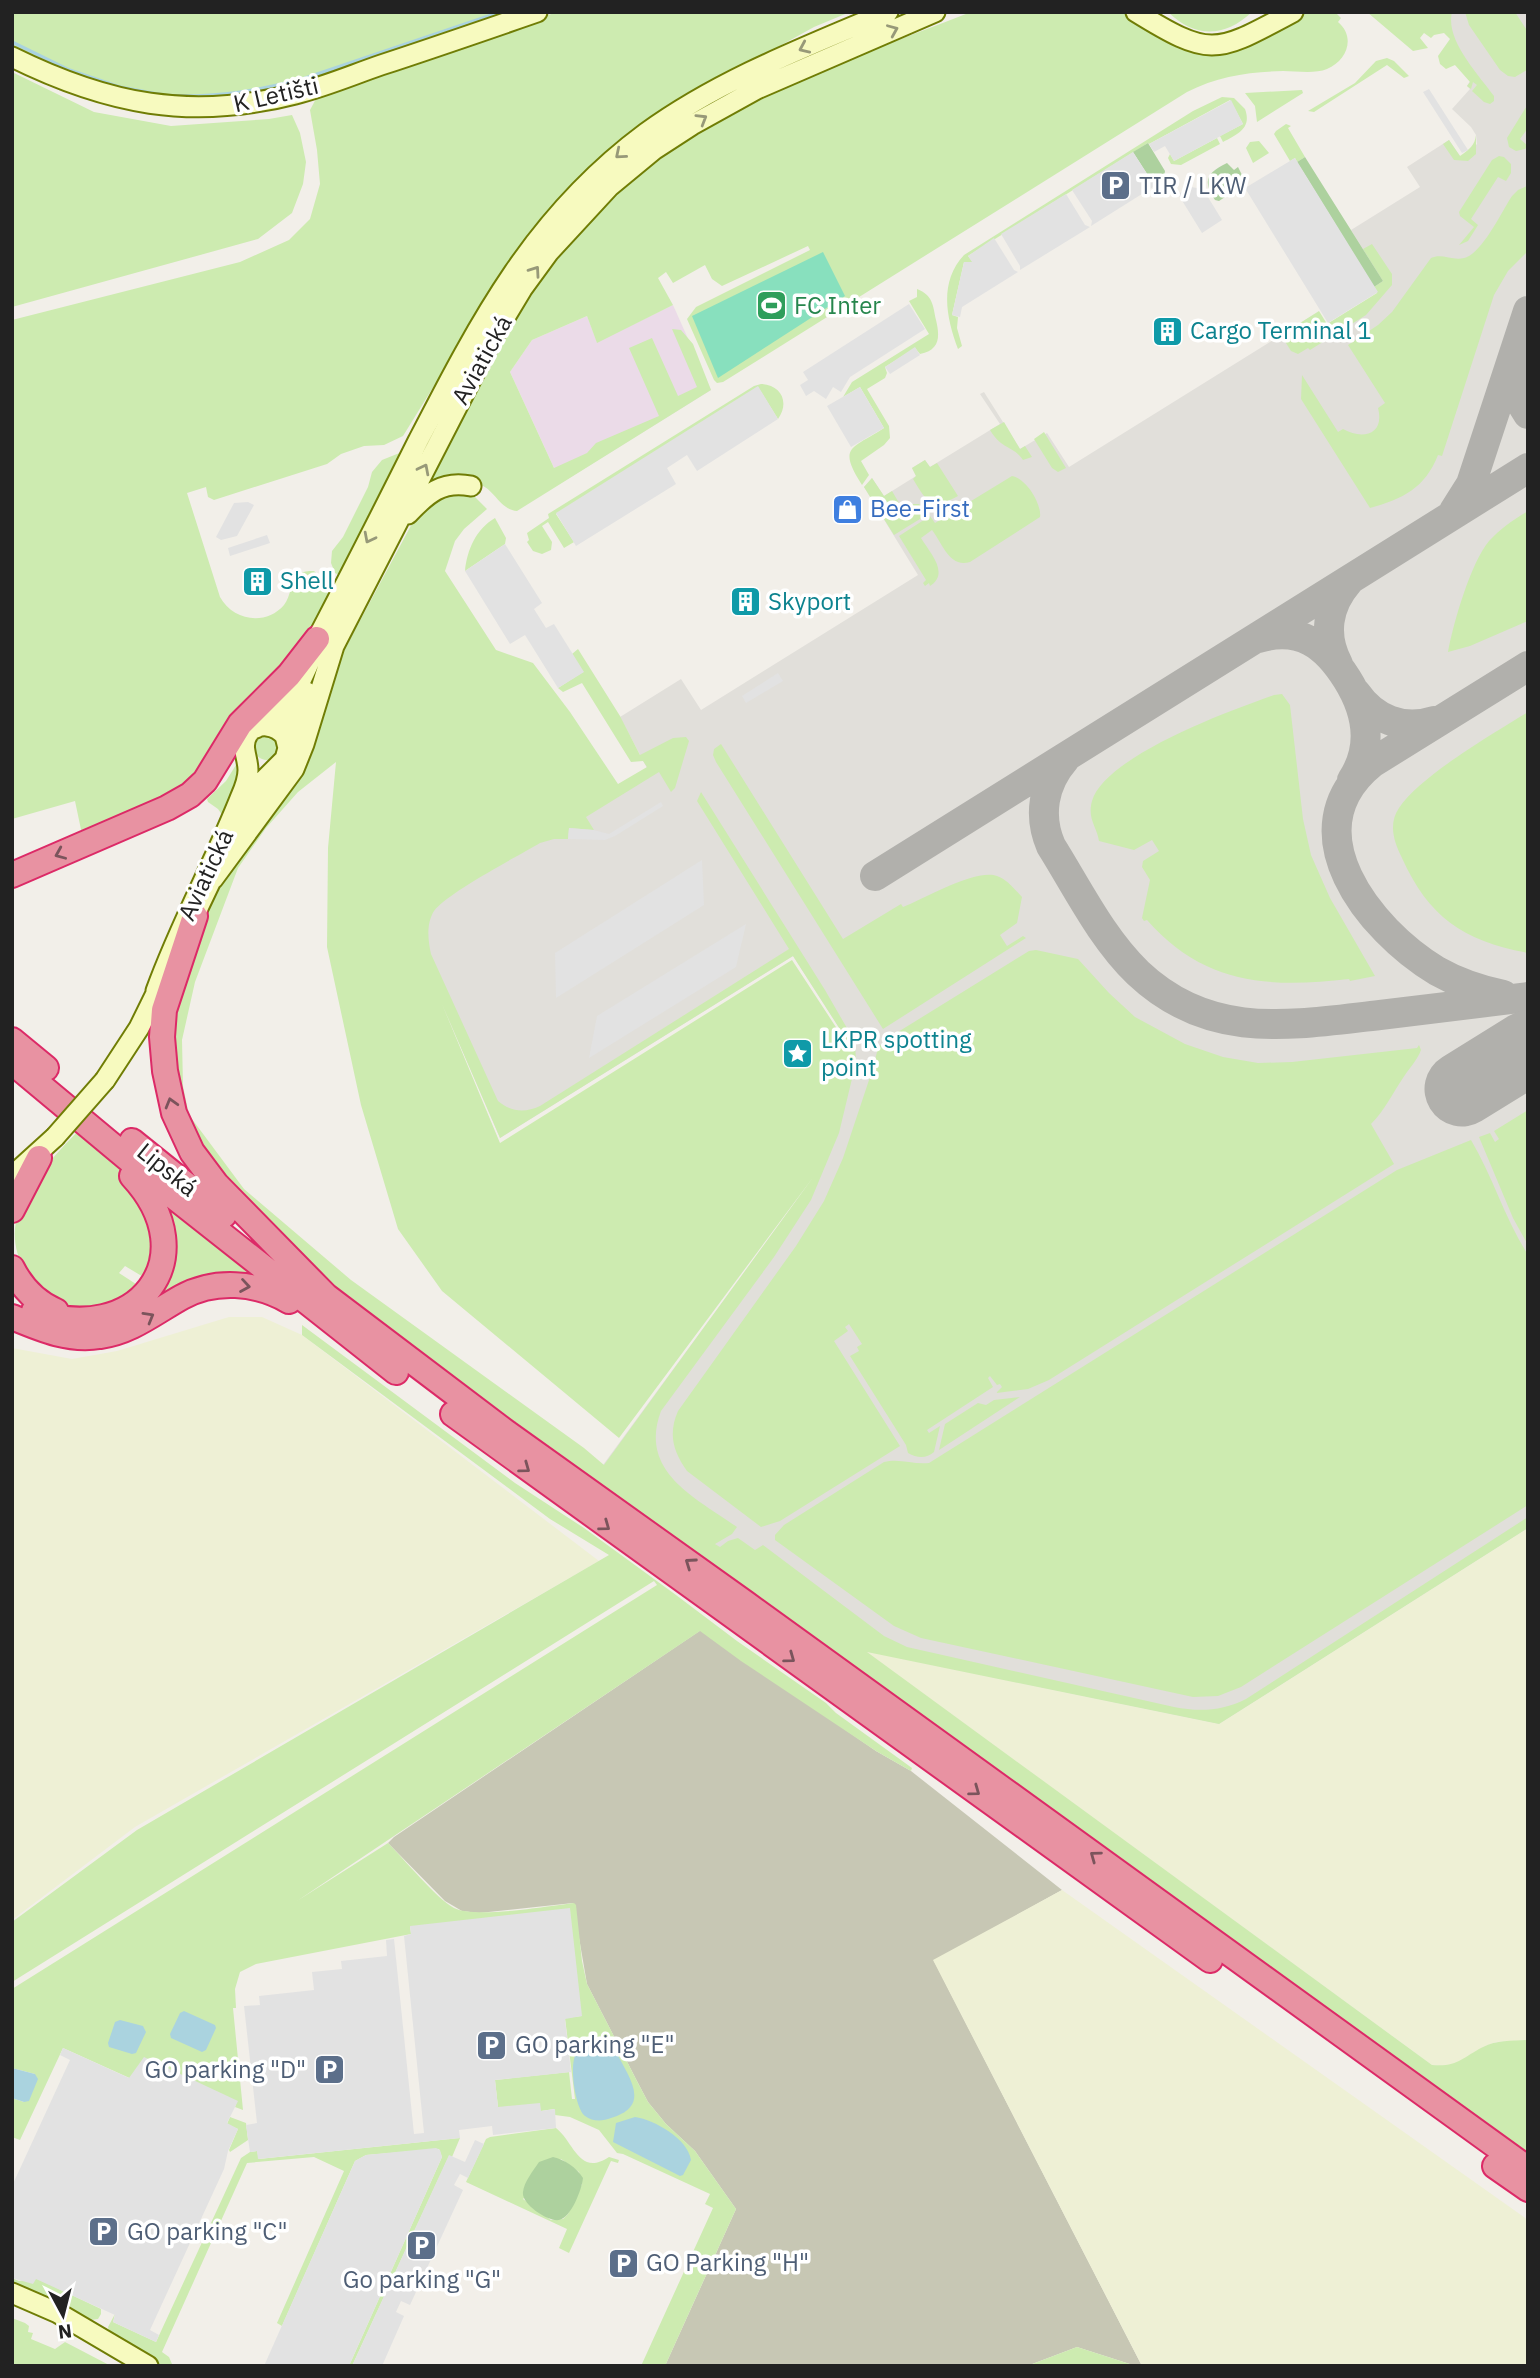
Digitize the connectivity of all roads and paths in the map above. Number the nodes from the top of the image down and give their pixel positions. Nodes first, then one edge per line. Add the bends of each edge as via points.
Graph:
1 (537, 12) edge
2 (873, 12) edge
3 (888, 12) edge
4 (935, 12) edge
5 (1136, 12) edge
6 (1162, 12) edge
7 (1260, 12) edge
8 (1280, 12) edge
9 (1293, 12) edge
10 (847, 29) junction
11 (1240, 31) junction
12 (12, 57) edge
13 (471, 486) dead end
14 (393, 530) junction
15 (325, 643) junction
16 (250, 741) junction
17 (288, 748) junction
18 (277, 767) junction
19 (108, 833) junction
20 (12, 875) edge
21 (213, 879) junction
22 (195, 916) junction
23 (156, 991) junction
24 (12, 1040) edge
25 (12, 1062) edge
26 (87, 1126) junction
27 (55, 1137) junction
28 (39, 1158) junction
29 (12, 1176) edge
30 (12, 1185) edge
31 (12, 1210) edge
32 (12, 1268) edge
33 (326, 1296) junction
34 (12, 1303) edge
35 (12, 1317) edge
36 (83, 1320) junction
37 (12, 1323) edge
38 (38, 1327) junction
39 (344, 1333) junction
40 (1528, 2169) edge
41 (1528, 2189) edge
42 (12, 2293) edge
43 (140, 2361) edge

1 - 12 main road, K Letišti via 297,93 230,107 178,108 126,101
2 - 10 main road
3 - 10 main road, Aviatická
14 -> 4 main road, Aviatická via 507,313 549,252 602,194 655,149 718,110 798,70
5 - 9 main road via 1181,39 1206,46 1244,38
6 - 11 main road via 1182,30 1201,36 1221,37
7 - 11 main road
8 - 11 main road
10 -> 15 main road, Aviatická via 722,86 663,122 594,177 548,225 500,290 463,355
13 - 14 main road via 454,484 432,491
14 - 15 main road, Aviatická
15 - 16 main road, Aviatická via 314,653 287,703
15 - 17 main road via 324,659 295,715
15 - 19 highway via 240,724 198,789 179,803
15 - 21 main road, Aviatická via 299,759
16 - 17 main road via 268,726 281,732
16 - 18 main road via 255,767
16 - 19 highway via 198,800 144,825
16 - 23 main road, Aviatická via 246,785
17 - 18 main road
18 - 21 main road via 264,780
19 -> 20 highway
21 - 22 main road
22 - 23 main road
33 -> 22 highway via 216,1184 192,1152 174,1113 165,1071 164,1010
23 - 27 main road, bridge via 139,1028 105,1080
24 - 33 highway, Lipská
25 - 26 highway, Lipská
26 - 36 highway via 146,1192 159,1221 163,1247 155,1278 138,1300 113,1315
26 - 39 highway, Lipská
27 - 28 main road
27 - 29 main road
28 - 30 main road
28 - 31 highway
32 - 36 highway via 27,1292 41,1303
40 -> 33 highway via 507,1433
34 - 36 highway via 54,1317
35 - 38 highway
37 - 38 highway
38 -> 39 highway via 68,1336 101,1336 131,1326 194,1291 239,1284 284,1298
39 -> 41 highway
42 - 43 main road

